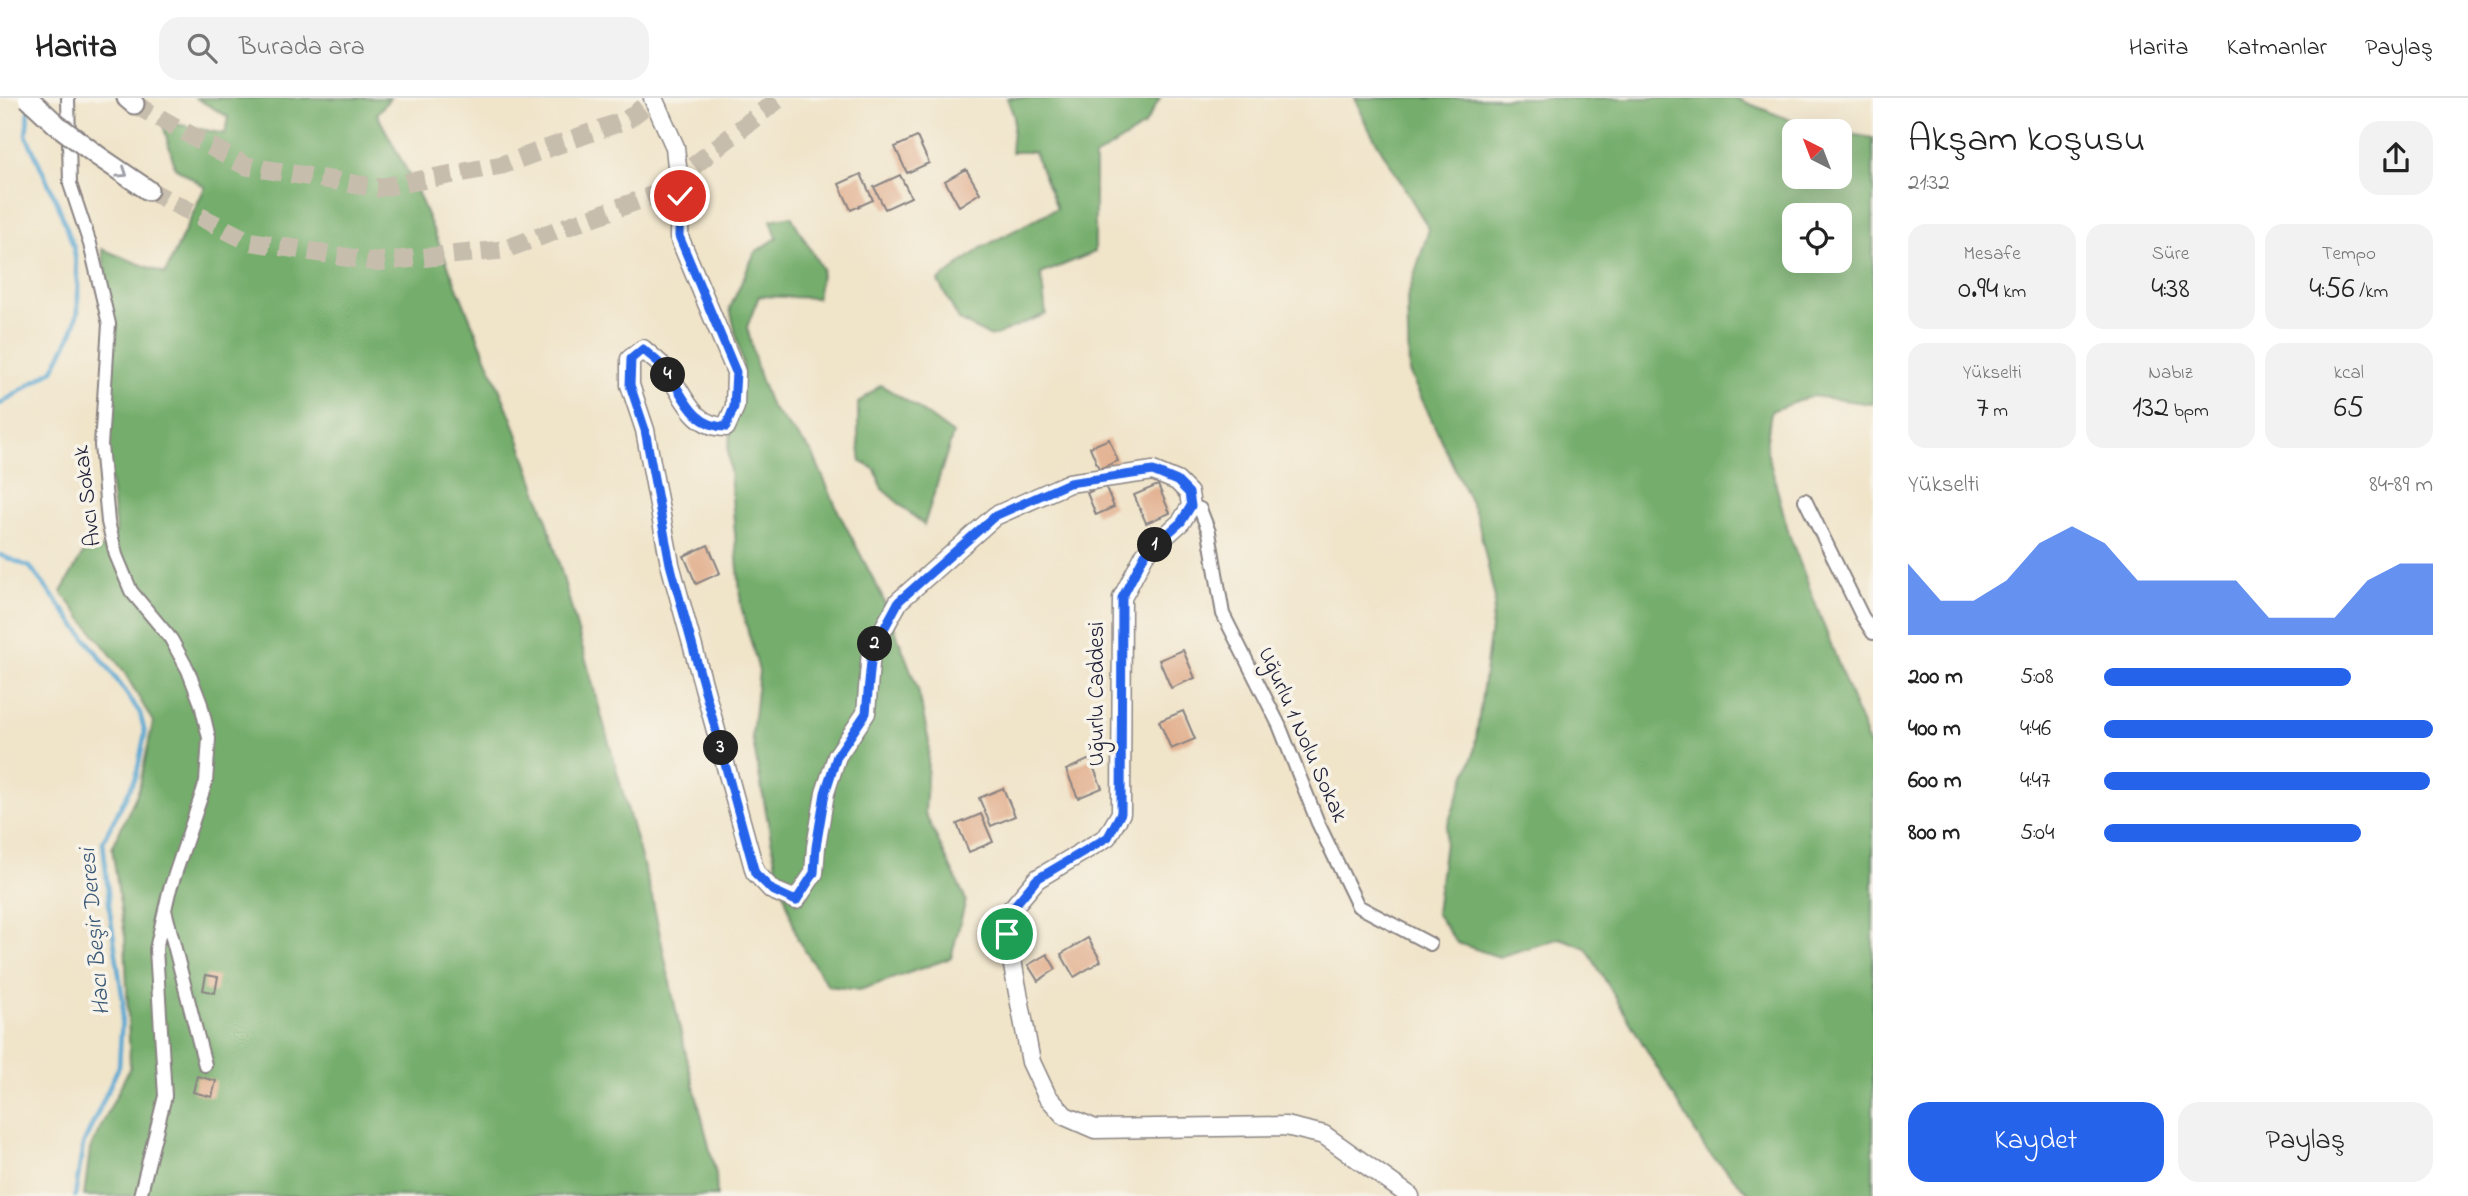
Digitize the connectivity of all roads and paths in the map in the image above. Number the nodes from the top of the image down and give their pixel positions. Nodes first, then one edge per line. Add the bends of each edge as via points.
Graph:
1 (28, 98) edge
2 (68, 98) edge
3 (653, 98) edge
4 (148, 190) tunnel mouth
5 (1805, 500) dead end
6 (1191, 506) junction
7 (1873, 633) edge
8 (164, 906) junction
9 (1430, 944) dead end
10 (205, 1065) dead end
11 (140, 1196) edge
12 (1410, 1196) edge

1 -> 4 main road, bridge via 57,125
2 - 8 street, Avcı Sokak via 70,184 90,244 108,324 101,445 108,522 131,591 171,639 188,670 209,738 206,782
3 - 6 street via 675,147 679,236 736,372 734,407 726,427 712,427 687,406 664,369 643,349 631,359 630,385 645,430 670,564 755,873 772,890 796,901 814,873 825,793 837,756 866,713 872,651 899,601 995,516 1069,483 1153,471 1177,481 1189,493
5 - 7 street
6 - 9 street, Uğurlu 1 Nolu Sokak via 1200,509 1209,532 1223,614 1279,725 1358,906
6 - 12 street, Uğurlu Caddesi via 1181,522 1145,554 1122,598 1121,813 1108,837 1037,879 1009,912 1007,934 1031,1062 1047,1096 1065,1116 1095,1129 1286,1126 1324,1135
8 - 10 street
8 - 11 street, Avcı Sokak via 156,949 165,1096

